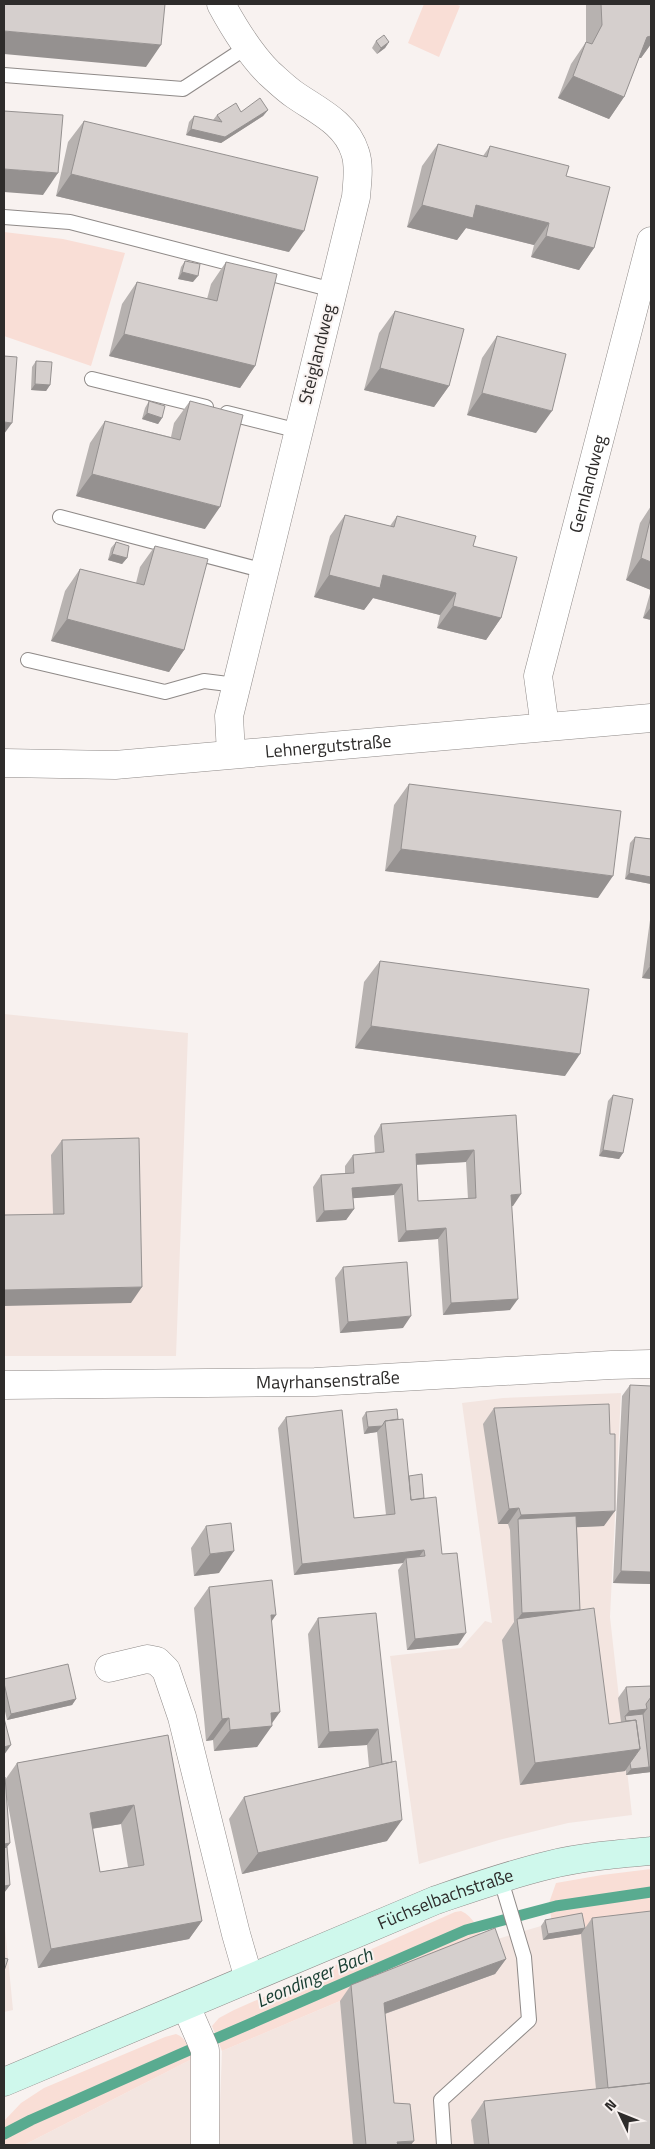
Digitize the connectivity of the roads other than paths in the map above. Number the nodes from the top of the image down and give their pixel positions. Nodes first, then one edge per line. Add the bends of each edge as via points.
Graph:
1 (221, 4) edge
2 (247, 47) junction
3 (4, 75) edge
4 (4, 217) edge
5 (651, 241) edge
6 (333, 290) junction
7 (92, 379) dead end
8 (299, 431) junction
9 (60, 517) dead end
10 (265, 571) junction
11 (28, 660) dead end
12 (236, 685) junction
13 (651, 718) edge
14 (546, 727) junction
15 (231, 754) junction
16 (4, 763) edge
17 (651, 1364) edge
18 (4, 1385) edge
19 (109, 1668) dead end
20 (651, 1851) edge
21 (500, 1878) junction
22 (249, 1979) junction
23 (186, 2006) junction
24 (4, 2082) edge
25 (205, 2145) edge
26 (444, 2145) edge

1 - 2 street, Steiglandweg
2 - 3 lane via 183,89
2 - 6 street, Steiglandweg via 293,94 338,124 356,152 356,197
4 - 6 lane via 70,222
5 - 14 street, Gernlandweg via 538,676
6 - 8 street, Steiglandweg
7 - 8 lane
8 - 10 street, Steiglandweg
9 - 10 lane
10 - 12 street, Steiglandweg
11 - 12 lane via 165,692 204,681
12 - 15 street, Steiglandweg via 229,716
13 - 14 street, Lehnergutstraße
14 - 15 street, Lehnergutstraße
15 - 16 street, Lehnergutstraße via 115,765
17 - 18 street, Mayrhansenstraße via 315,1382
19 - 22 street via 147,1659 158,1661 166,1670 182,1717
20 - 21 street, Füchselbachstraße via 552,1864
21 - 22 street, Füchselbachstraße via 436,1900
21 - 26 lane via 524,1957 529,2020 441,2100
22 - 23 street, Füchselbachstraße
23 - 24 street, Füchselbachstraße
23 - 25 street via 201,2041

